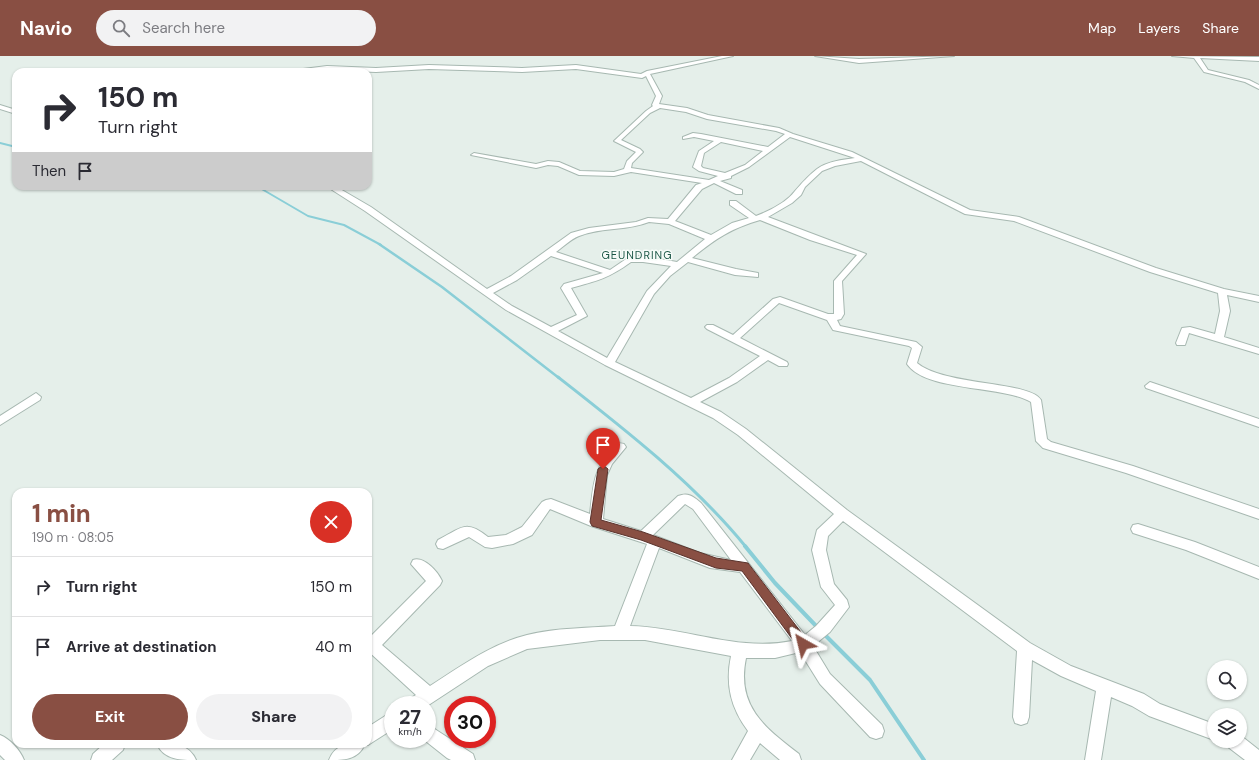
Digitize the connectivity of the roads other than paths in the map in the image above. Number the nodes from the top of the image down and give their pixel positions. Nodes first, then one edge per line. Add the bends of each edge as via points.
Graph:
1 (730, 56) edge
2 (818, 56) edge
3 (951, 56) edge
4 (1175, 56) edge
5 (1196, 56) edge
6 (1259, 59) edge
7 (372, 70) edge
8 (647, 73) junction
9 (1259, 86) edge
10 (658, 106) junction
11 (0, 107) edge
12 (12, 111) edge
13 (789, 135) junction
14 (685, 138) dead end
15 (721, 139) junction
16 (770, 150) junction
17 (474, 155) dead end
18 (862, 159) junction
19 (629, 170) junction
20 (728, 176) junction
21 (712, 182) junction
22 (337, 190) edge
23 (739, 192) dead end
24 (733, 203) dead end
25 (757, 217) junction
26 (670, 222) junction
27 (711, 238) junction
28 (551, 253) junction
29 (688, 259) junction
30 (680, 265) junction
31 (611, 273) junction
32 (756, 275) dead end
33 (1222, 291) junction
34 (486, 293) junction
35 (1259, 299) edge
36 (831, 318) junction
37 (710, 327) dead end
38 (550, 331) junction
39 (1219, 338) junction
40 (734, 339) junction
41 (1181, 343) dead end
42 (1259, 350) edge
43 (767, 356) junction
44 (609, 363) junction
45 (783, 364) dead end
46 (1150, 386) dead end
47 (36, 398) dead end
48 (692, 402) junction
49 (0, 421) edge
50 (1259, 423) edge
51 (620, 447) dead end
52 (842, 514) junction
53 (1259, 514) edge
54 (596, 522) junction
55 (1138, 529) dead end
56 (651, 542) junction
57 (443, 544) dead end
58 (418, 564) dead end
59 (747, 570) junction
60 (1259, 573) edge
61 (620, 632) junction
62 (808, 641) junction
63 (1025, 648) junction
64 (740, 649) junction
65 (1104, 686) junction
66 (429, 696) joint
67 (1021, 717) dead end
68 (384, 725) edge
69 (1207, 729) edge
70 (876, 730) dead end
71 (758, 731) junction
72 (372, 734) edge
73 (436, 739) edge
74 (0, 743) edge
75 (112, 748) edge
76 (171, 748) edge
77 (352, 748) edge
78 (1243, 748) edge
79 (13, 759) edge
80 (99, 760) edge
81 (188, 760) edge
82 (337, 760) edge
83 (467, 760) edge
84 (740, 760) edge
85 (793, 760) edge
86 (1092, 760) edge
87 (1258, 760) edge

1 - 8 street
2 - 3 street via 864,61
4 - 5 street
5 - 6 street
5 - 9 street via 1206,71
7 - 8 street via 522,70 576,67 642,76
8 - 10 street via 659,96 655,104
10 - 13 street via 777,129 788,132
10 - 19 street via 617,141 640,152 629,162
11 - 12 street
13 - 16 street
13 - 18 street
14 - 15 street via 693,135
15 - 16 street
15 - 20 street via 701,152 697,167
16 - 20 street
17 - 19 street via 536,166 559,164 579,173 614,174
18 - 25 street via 833,164 820,170 789,201
18 - 33 street via 968,212 1033,224 1100,251
19 - 21 street
20 - 21 street
21 - 23 street
21 - 26 street via 694,191
22 - 34 street via 368,209
24 - 25 street
25 - 27 street
25 - 36 street via 862,254 838,281 839,314
26 - 27 street
26 - 28 street via 648,220 638,224 589,230 574,235
27 - 29 street
28 - 31 street
28 - 34 street
29 - 30 street
29 - 32 street
30 - 31 street via 643,259 628,260
30 - 44 street via 667,274 650,293
31 - 38 street via 567,286 582,316
33 - 35 street
33 - 39 street via 1225,311
34 - 38 street
36 - 40 street via 780,300
36 - 53 street via 836,328 912,344 917,347 911,360 919,370 963,384 1024,393 1032,397 1036,400 1042,441 1047,445 1129,469
37 - 40 street
38 - 44 street
39 - 41 street via 1187,330
39 - 42 street
40 - 43 street
43 - 45 street
43 - 48 street via 733,380
44 - 48 street
46 - 50 street
47 - 49 street
48 - 52 street via 742,432
51 - 54 street via 601,474
52 - 62 street via 822,534 819,550 828,587 842,604 841,609
52 - 63 street
54 - 56 street
54 - 57 street via 551,504 546,505 527,531 521,535 492,543 485,542 468,531
55 - 60 street
56 - 59 street
56 - 59 street via 682,499 688,499 697,506
56 - 61 street
58 - 66 street via 435,581 372,644
59 - 62 street
61 - 64 street
61 - 66 street via 520,644 475,666
62 - 64 street via 790,650 775,652
62 - 70 street via 825,679
63 - 65 street via 1066,671
63 - 67 street
64 - 71 street via 735,680 743,707
65 - 69 street via 1155,710
65 - 86 street
68 - 72 street
71 - 84 street
71 - 85 street
73 - 83 street
74 - 79 street
75 - 80 street
76 - 81 street
77 - 82 street
78 - 87 street

